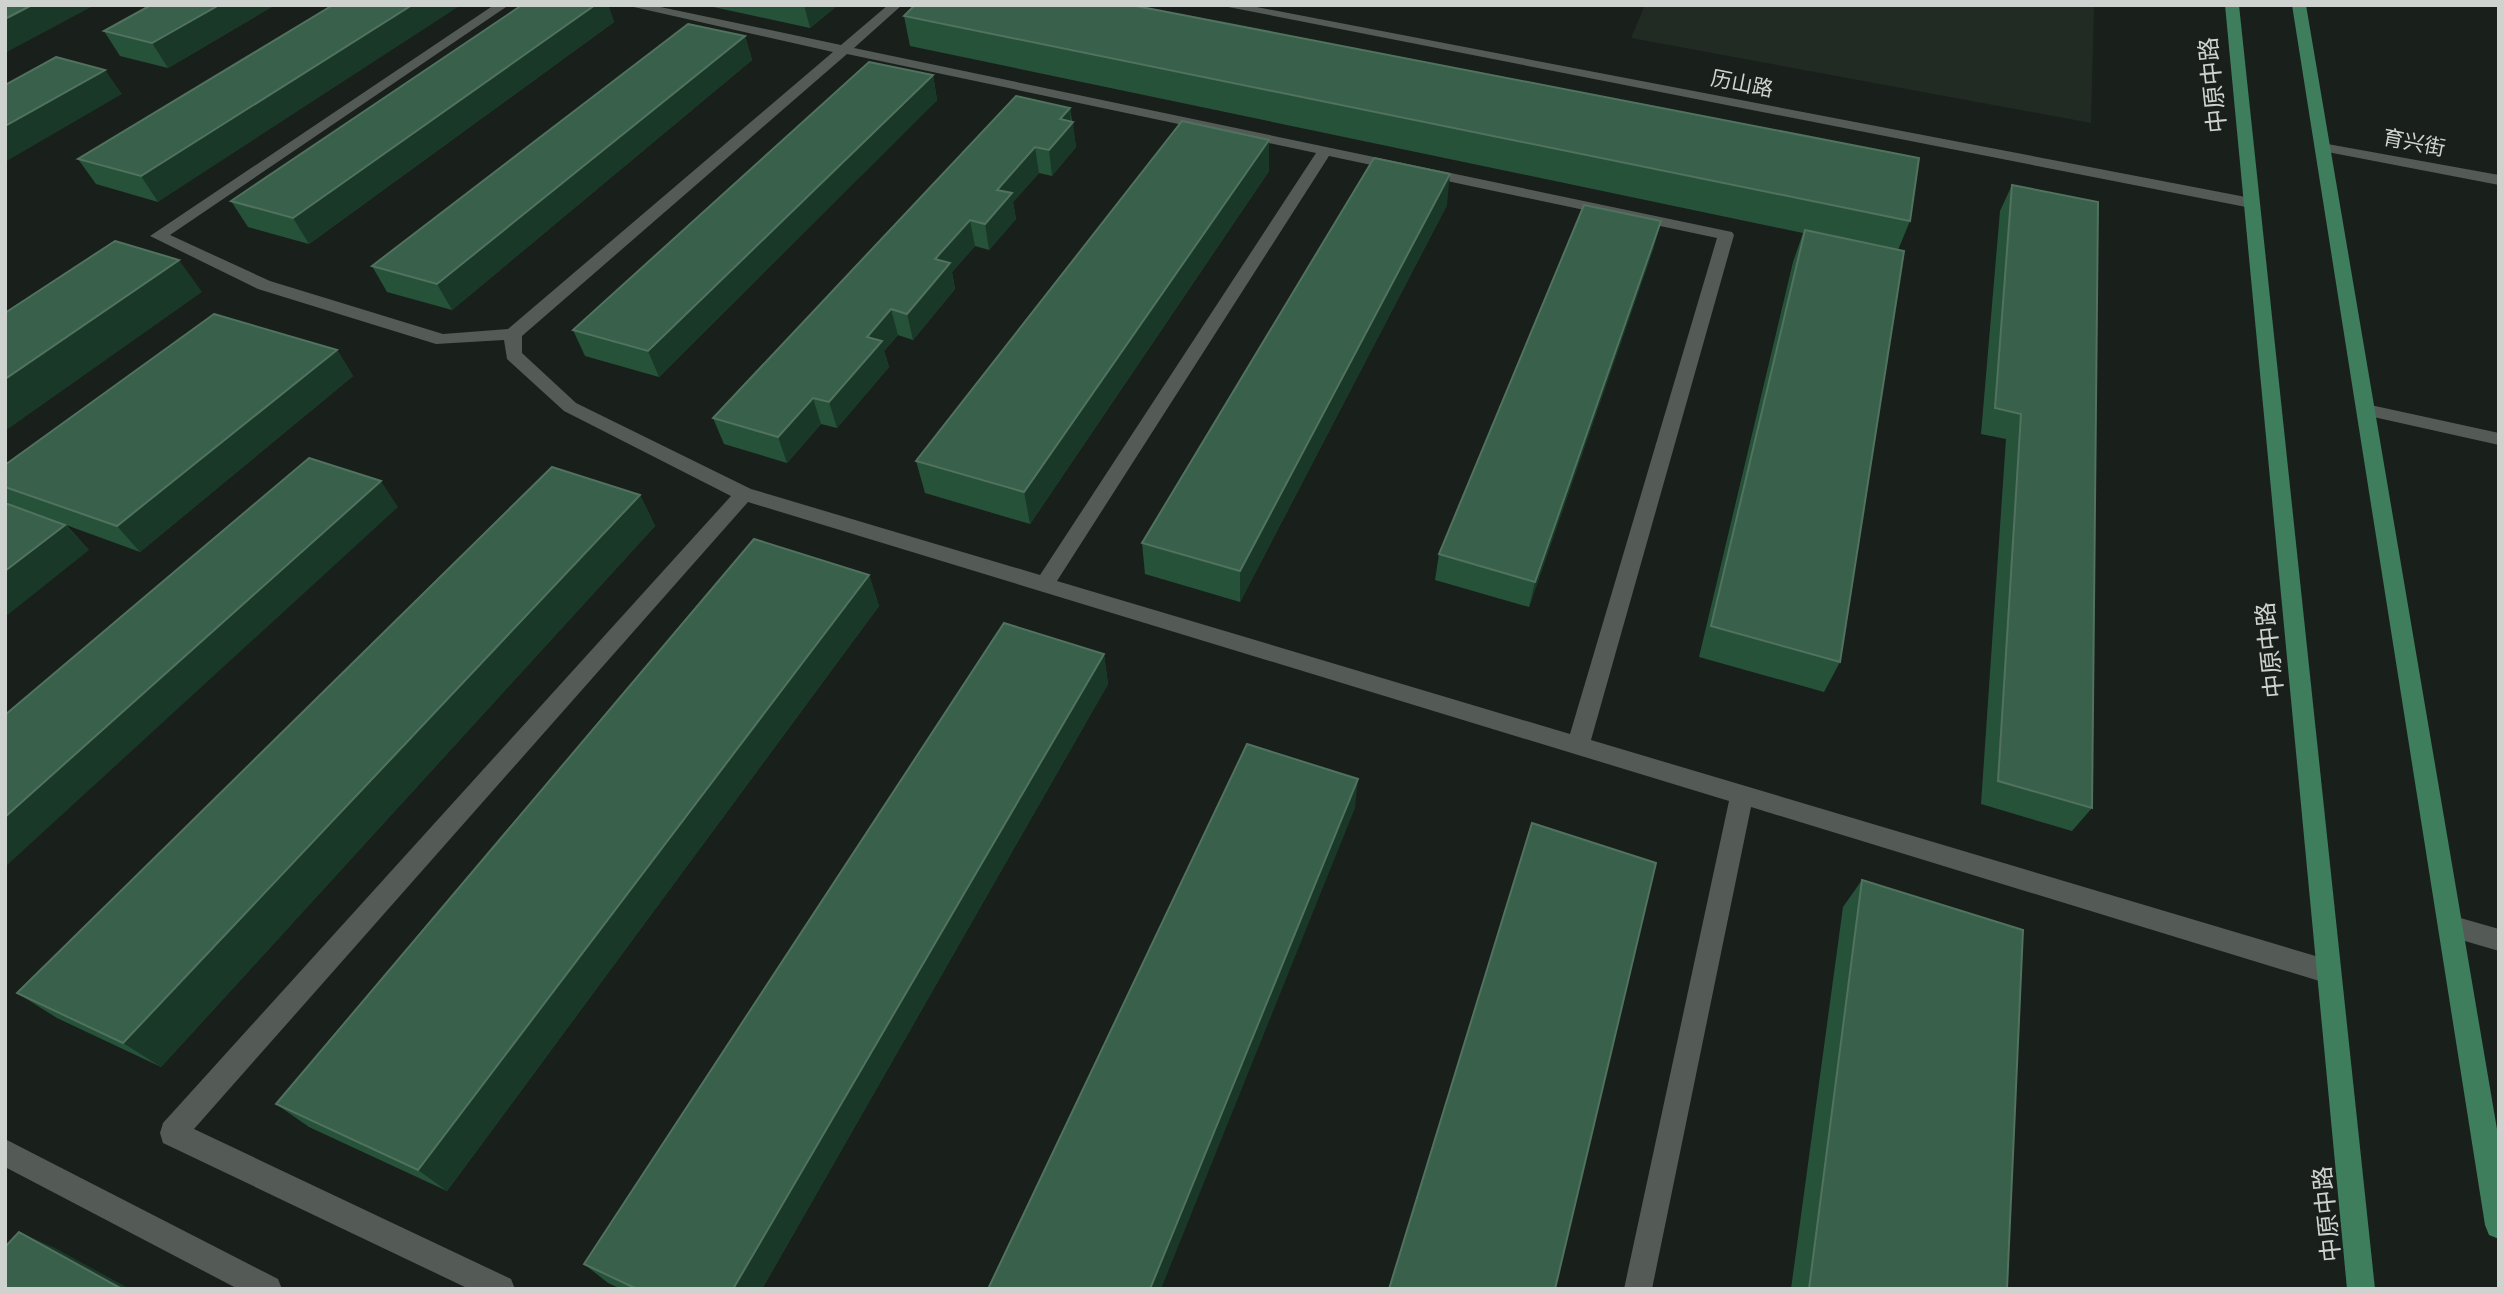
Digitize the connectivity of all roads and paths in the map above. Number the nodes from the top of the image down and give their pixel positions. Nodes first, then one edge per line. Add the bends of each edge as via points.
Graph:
1 (503, 5) edge
2 (631, 5) edge
3 (896, 5) edge
4 (1224, 5) edge
5 (2232, 5) edge
6 (2299, 5) edge
7 (844, 50) junction
8 (2322, 147) junction
9 (1325, 151) junction
10 (2499, 180) edge
11 (2251, 203) junction
12 (513, 334) junction
13 (2366, 410) junction
14 (2499, 439) edge
15 (744, 494) junction
16 (1044, 585) junction
17 (1578, 745) junction
18 (1742, 795) junction
19 (2450, 926) junction
20 (2499, 940) edge
21 (2329, 972) junction
22 (5, 1152) edge
23 (2499, 1225) edge
24 (268, 1289) edge
25 (501, 1289) edge
26 (1638, 1289) edge
27 (2361, 1289) edge

1 - 12 street via 158,236 264,285 442,340
2 - 7 street
3 - 7 street
4 - 11 street, 历山路
5 - 11 main road, 中原中路
6 - 8 main road
7 - 9 street
7 - 12 street
8 - 10 street, 育兴街
8 - 13 main road
9 - 16 street
9 - 17 street via 1726,235
11 - 21 main road, 中原中路
12 - 15 street via 513,355 570,407
13 - 14 street
13 - 19 main road
15 - 16 street
15 - 25 street via 173,1133
16 - 17 street
17 - 18 street
18 - 21 street
18 - 26 street
19 - 20 street
19 - 23 main road
21 - 27 main road, 中原中路
22 - 24 street

